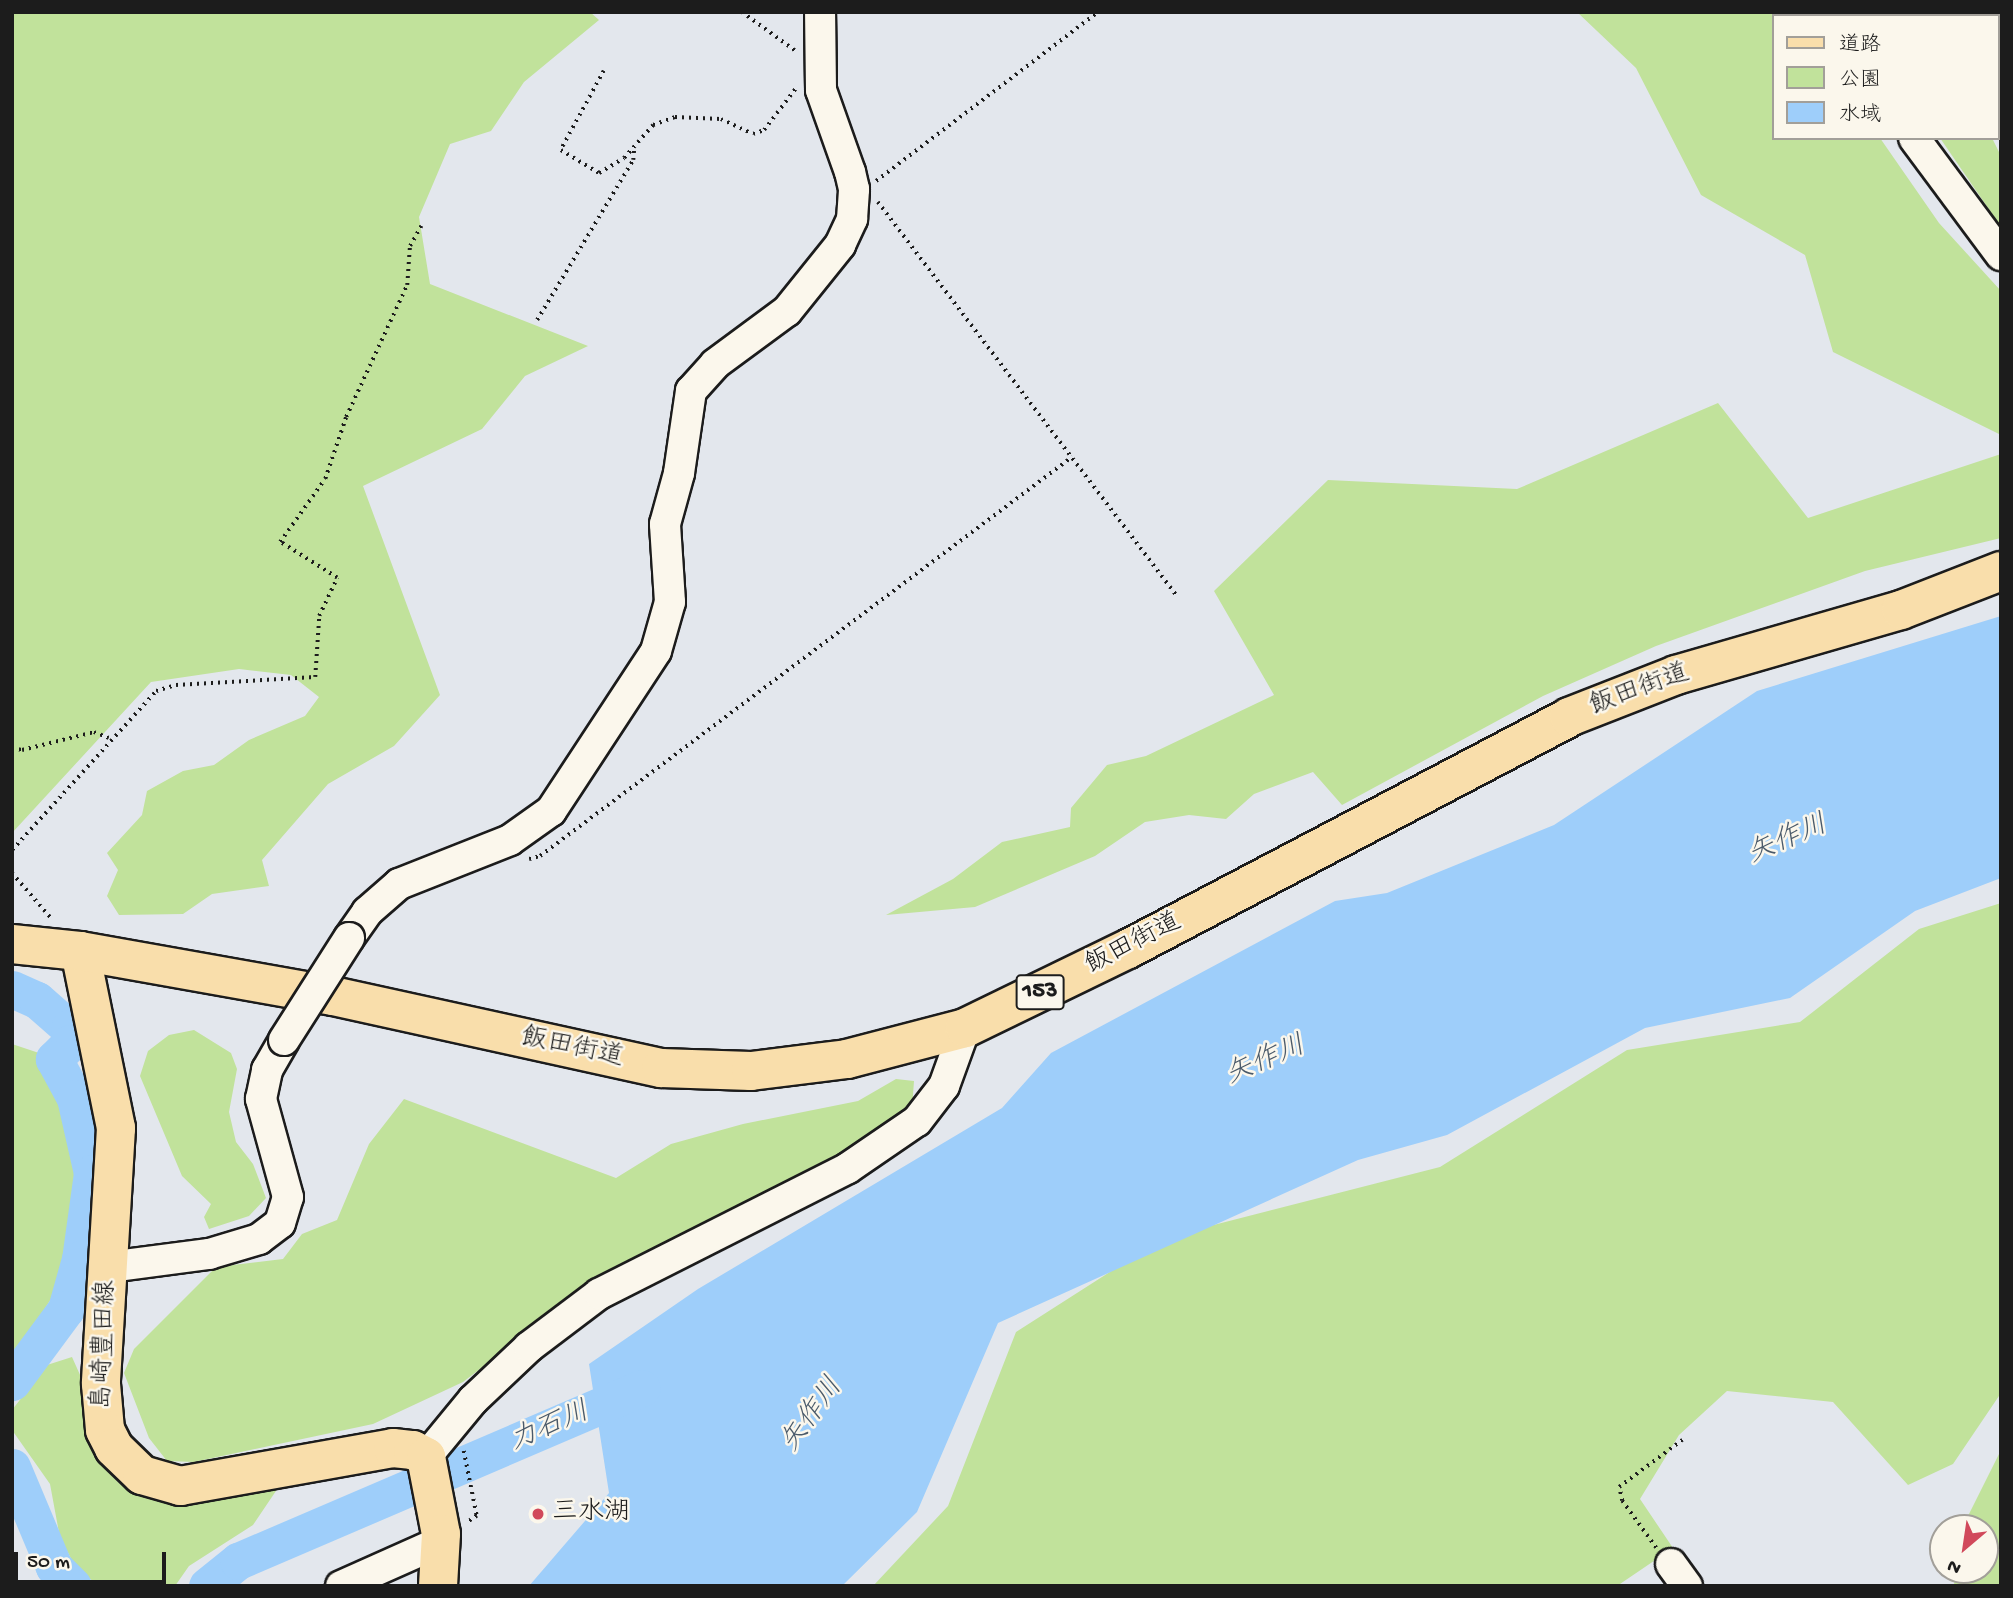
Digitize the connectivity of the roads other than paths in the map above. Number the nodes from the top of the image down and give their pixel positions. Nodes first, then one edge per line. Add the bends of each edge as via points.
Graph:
1 (820, 12) edge
2 (1915, 140) edge
3 (2001, 255) edge
4 (2001, 570) edge
5 (12, 944) edge
6 (74, 951) junction
7 (965, 1028) junction
8 (109, 1267) junction
9 (426, 1457) junction
10 (442, 1538) junction
11 (341, 1586) edge
12 (438, 1586) edge

1 - 8 street, bridge via 824,105 861,188 852,219 832,258 787,312 715,363 691,391 679,473 665,524 670,602 663,636 567,790 524,832 399,884 367,912 349,938 267,1070 261,1099 288,1197 280,1223 259,1239 233,1248
2 - 3 street
4 - 7 main road, 飯田街道 / 153 via 1901,610 1676,675 1569,717 1140,942
5 - 6 main road, 飯田街道 / 153
6 - 7 main road, 飯田街道 / 153 via 333,996 661,1068 751,1071 819,1062
6 - 8 main road, 島崎豊田線 via 116,1128
7 - 9 street via 944,1086 917,1121 848,1168 599,1294 529,1347 473,1400
8 - 9 main road, 島崎豊田線 via 101,1408 114,1448 142,1475 180,1486 393,1448
9 - 10 main road
10 - 11 street
10 - 12 main road

